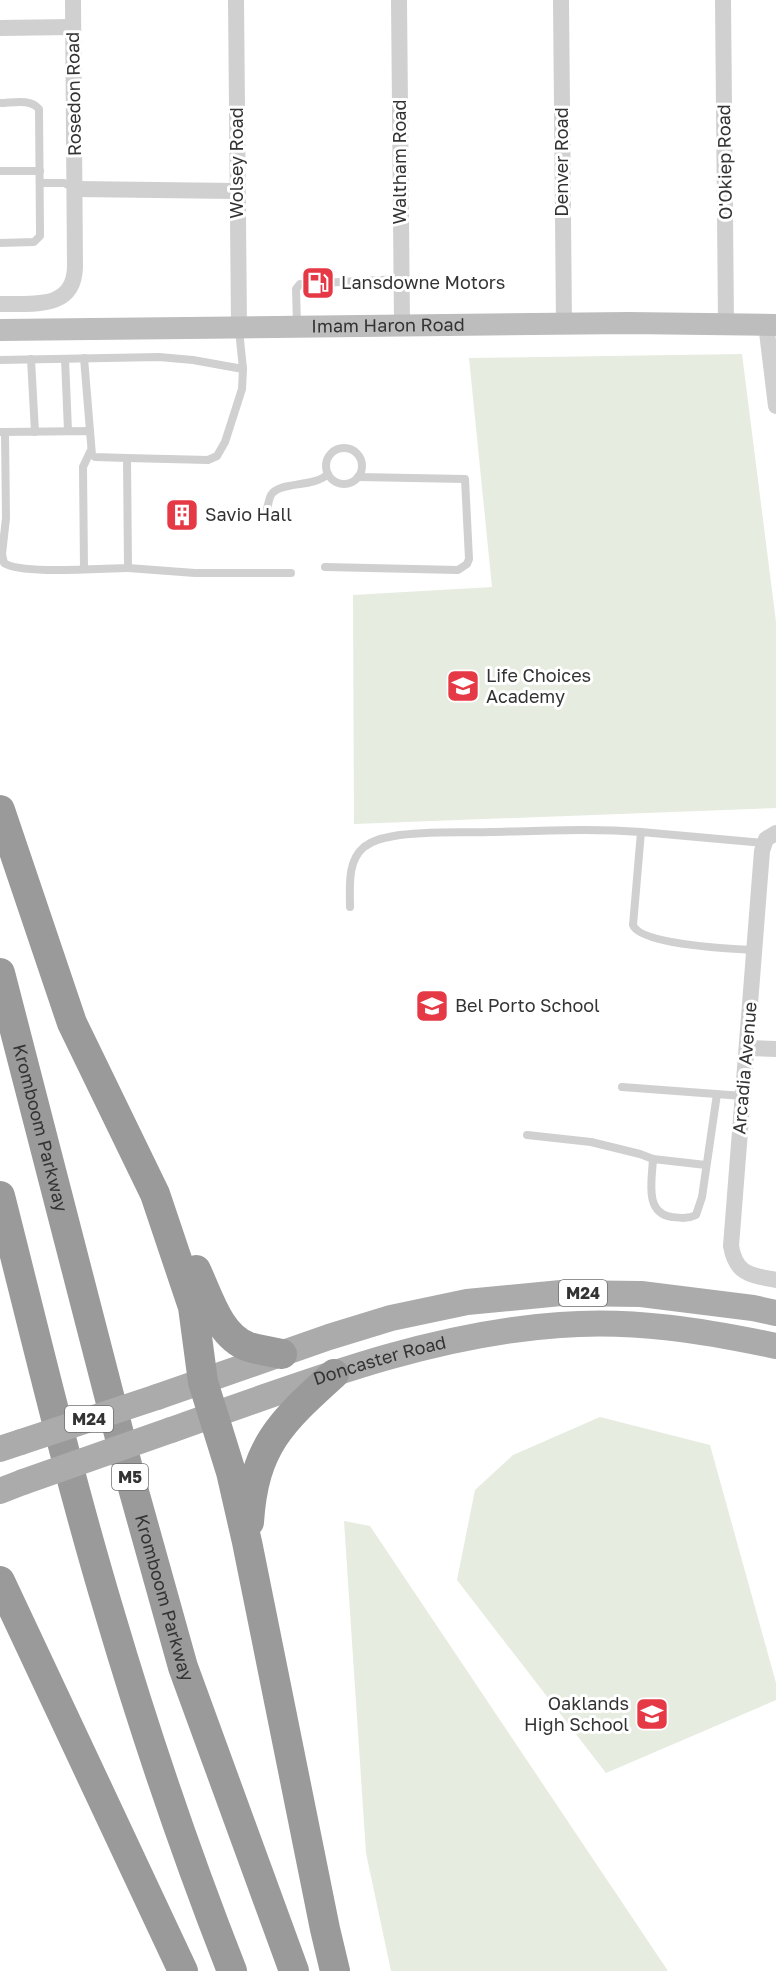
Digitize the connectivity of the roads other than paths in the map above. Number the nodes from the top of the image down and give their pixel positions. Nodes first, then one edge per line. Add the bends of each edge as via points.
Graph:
1 (73, 0) edge
2 (236, 0) edge
3 (399, 0) edge
4 (561, 0) edge
5 (723, 0) edge
6 (73, 27) junction
7 (0, 28) edge
8 (0, 103) edge
9 (0, 171) edge
10 (40, 171) junction
11 (40, 183) junction
12 (75, 189) junction
13 (237, 191) junction
14 (0, 243) edge
15 (401, 279) junction
16 (0, 304) edge
17 (726, 323) junction
18 (564, 324) junction
19 (402, 325) junction
20 (771, 325) edge
21 (239, 326) junction
22 (297, 326) junction
23 (0, 330) edge
24 (84, 358) junction
25 (31, 359) junction
26 (65, 359) junction
27 (0, 360) edge
28 (243, 369) junction
29 (776, 406) edge
30 (68, 431) junction
31 (90, 431) junction
32 (2, 432) edge
33 (34, 432) junction
34 (90, 452) junction
35 (127, 458) junction
36 (328, 474) junction
37 (358, 477) junction
38 (267, 509) dead end
39 (325, 567) dead end
40 (128, 568) junction
41 (84, 570) junction
42 (291, 573) dead end
43 (0, 810) edge
44 (641, 832) junction
45 (770, 838) edge
46 (350, 907) dead end
47 (754, 950) junction
48 (0, 973) edge
49 (747, 1048) junction
50 (776, 1049) edge
51 (622, 1087) dead end
52 (717, 1094) junction
53 (743, 1096) junction
54 (527, 1135) dead end
55 (653, 1159) junction
56 (706, 1165) junction
57 (155, 1194) junction
58 (0, 1196) edge
59 (776, 1280) edge
60 (776, 1313) edge
61 (776, 1346) edge
62 (282, 1354) junction
63 (334, 1374) junction
64 (202, 1382) junction
65 (214, 1415) junction
66 (11, 1445) edge
67 (11, 1486) edge
68 (247, 1542) junction
69 (0, 1581) edge
70 (183, 1971) edge
71 (232, 1971) edge
72 (294, 1971) edge
73 (335, 1971) edge

1 - 6 street, Rosedon Road
2 - 13 street, Wolsey Road
3 - 15 street, Waltham Road
4 - 18 street, Denver Road
5 - 17 street, O'Okiep Road
6 - 7 street
6 - 12 street, Rosedon Road
8 - 10 lane via 30,102 39,108
9 - 10 lane
10 - 11 lane
11 - 12 lane via 64,183
11 - 14 lane via 40,236 31,242
12 - 13 street
12 - 16 street, Rosedon Road via 75,274 71,286 52,302
13 - 21 street, Wolsey Road
15 - 19 street, Waltham Road
15 - 22 lane via 300,284 296,289
17 - 18 street, Imam Haron Road
17 - 20 street, Imam Haron Road
18 - 19 street, Imam Haron Road
19 - 22 street, Imam Haron Road
20 - 29 street
21 - 22 street, Imam Haron Road
21 - 23 street, Imam Haron Road
21 - 28 lane
24 - 26 lane
24 - 28 lane via 159,357
24 - 31 lane
25 - 26 lane
25 - 27 lane
25 - 33 lane
26 - 30 lane
28 - 35 lane via 242,389 218,456 208,460
30 - 31 lane
30 - 33 lane
31 - 34 lane
32 - 33 lane
32 - 41 lane via 4,563
34 - 35 lane via 95,457
34 - 41 lane via 83,467
35 - 40 lane
36 - 37 lane via 346,483
36 - 37 lane via 330,454 343,448 360,457 362,471
36 - 38 lane via 309,484 278,489 271,495
37 - 39 lane via 465,480 469,559 458,570
40 - 41 lane
40 - 42 lane
43 - 57 highway via 72,1023
44 - 45 lane
44 - 46 lane via 460,833 380,839 364,846 354,860
44 - 47 lane via 634,929 656,939
45 - 47 street, Arcadia Avenue
47 - 49 street, Arcadia Avenue
48 - 72 highway, Kromboom Parkway / M5 via 183,1667
49 - 50 street
49 - 53 street, Arcadia Avenue
51 - 52 lane
52 - 53 lane
52 - 56 lane
53 - 59 street, Arcadia Avenue via 732,1255 745,1273
54 - 55 lane via 591,1142
55 - 56 lane
55 - 56 lane via 653,1204 668,1216 684,1218 696,1215
57 - 62 highway via 226,1331 248,1347
57 - 64 highway via 193,1307
58 - 71 highway via 109,1612
60 - 62 main road, Doncaster Road / M24 via 641,1294 561,1293 467,1302 391,1318
61 - 63 main road, Doncaster Road / M24 via 665,1326 560,1324 474,1335
62 - 64 main road, Doncaster Road / M24
63 - 65 main road, Doncaster Road / M24
63 - 68 highway via 286,1420 269,1443 258,1465
64 - 65 highway
64 - 66 main road, Doncaster Road / M24, bridge
65 - 67 main road, Doncaster Road / M24, bridge
65 - 68 highway
68 - 73 highway
69 - 70 highway

